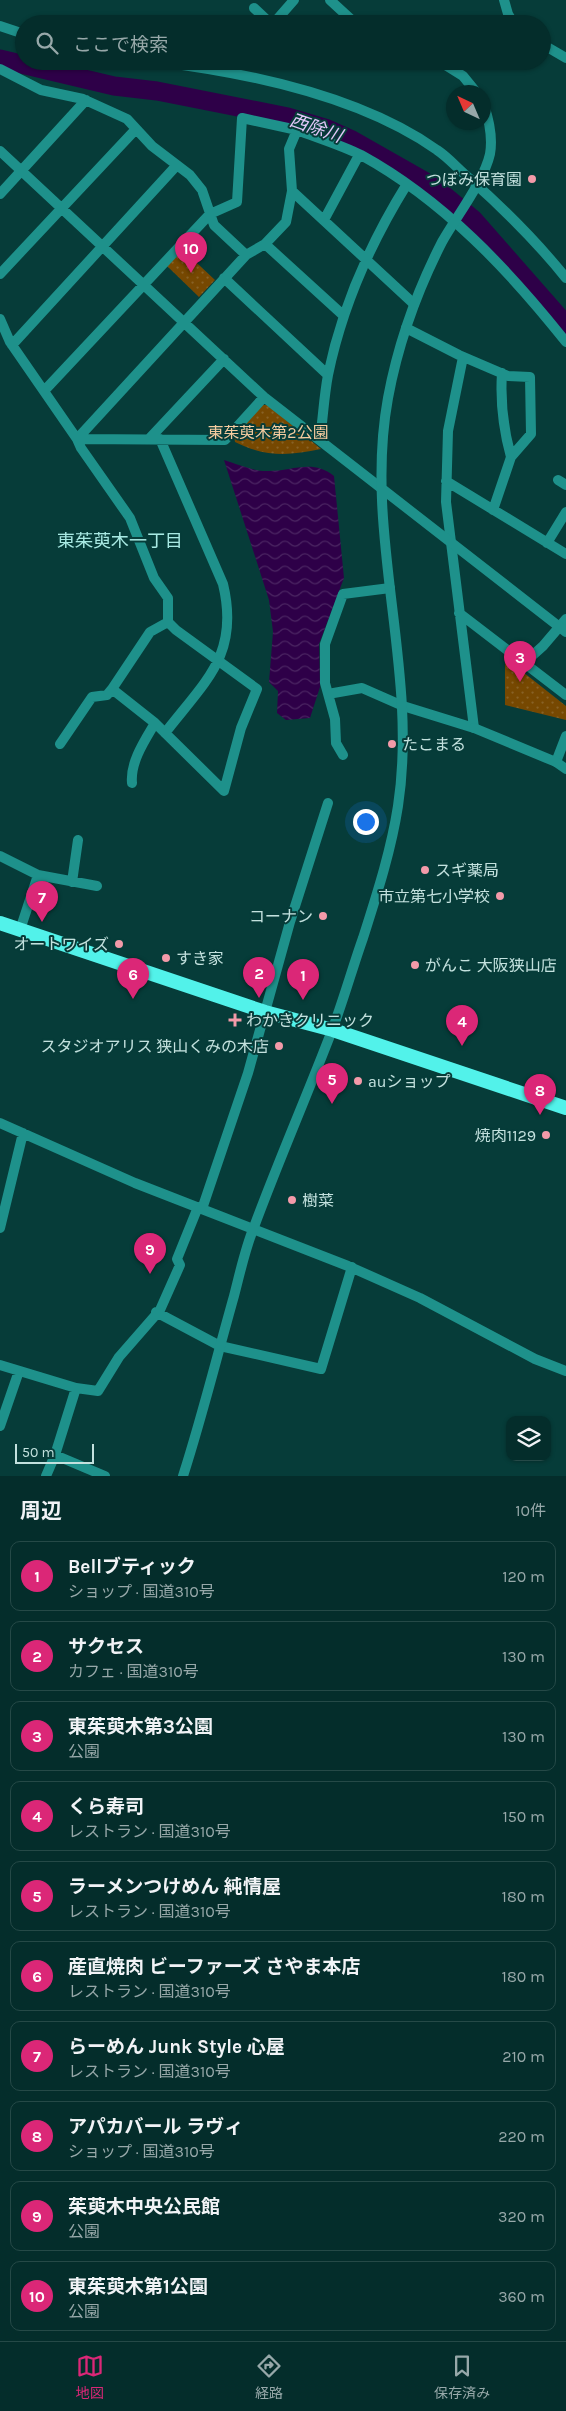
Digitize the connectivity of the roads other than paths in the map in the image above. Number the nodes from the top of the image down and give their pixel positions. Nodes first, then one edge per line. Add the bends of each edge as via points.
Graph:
1 (294, 0) edge
2 (330, 0) edge
3 (504, 0) edge
4 (254, 8) dead end
5 (262, 15) edge
6 (280, 15) edge
7 (346, 15) edge
8 (509, 15) edge
9 (0, 26) edge
10 (15, 31) edge
11 (551, 49) edge
12 (566, 57) edge
13 (0, 69) edge
14 (207, 70) edge
15 (454, 70) edge
16 (470, 85) edge
17 (86, 100) junction
18 (136, 129) junction
19 (297, 130) junction
20 (490, 130) edge
21 (0, 151) edge
22 (359, 155) junction
23 (177, 165) junction
24 (21, 171) junction
25 (407, 184) junction
26 (475, 186) junction
27 (292, 191) junction
28 (0, 194) edge
29 (62, 209) junction
30 (210, 214) junction
31 (455, 219) junction
32 (324, 220) junction
33 (265, 244) junction
34 (104, 247) junction
35 (246, 255) junction
36 (366, 259) junction
37 (0, 274) edge
38 (224, 278) junction
39 (566, 278) edge
40 (143, 284) junction
41 (414, 304) junction
42 (344, 316) junction
43 (0, 319) edge
44 (184, 322) junction
45 (406, 328) junction
46 (566, 342) edge
47 (12, 345) junction
48 (463, 357) junction
49 (224, 359) junction
50 (502, 373) junction
51 (328, 375) junction
52 (44, 391) junction
53 (264, 397) junction
54 (77, 439) junction
55 (149, 439) junction
56 (160, 439) junction
57 (320, 439) junction
58 (511, 457) junction
59 (446, 481) junction
60 (381, 488) junction
61 (493, 510) junction
62 (566, 512) edge
63 (450, 541) junction
64 (547, 543) junction
65 (566, 554) edge
66 (390, 588) junction
67 (459, 613) junction
68 (168, 622) junction
69 (564, 626) edge
70 (219, 662) junction
71 (524, 663) junction
72 (112, 689) junction
73 (328, 694) junction
74 (566, 695) edge
75 (403, 706) junction
76 (155, 723) junction
77 (474, 728) junction
78 (165, 733) junction
79 (566, 736) edge
80 (60, 744) dead end
81 (343, 755) dead end
82 (556, 762) junction
83 (566, 769) edge
84 (132, 783) dead end
85 (328, 803) dead end
86 (78, 840) dead end
87 (0, 856) edge
88 (38, 875) junction
89 (72, 882) junction
90 (97, 886) dead end
91 (0, 923) edge
92 (20, 930) junction
93 (265, 1012) junction
94 (333, 1030) junction
95 (566, 1108) edge
96 (0, 1123) edge
97 (23, 1133) junction
98 (200, 1208) junction
99 (0, 1228) edge
100 (252, 1230) junction
101 (352, 1267) junction
102 (156, 1312) junction
103 (220, 1346) junction
104 (0, 1364) edge
105 (19, 1371) junction
106 (566, 1372) edge
107 (76, 1388) junction
108 (0, 1426) edge
109 (54, 1455) junction
110 (46, 1476) edge
111 (105, 1476) edge
112 (183, 1476) edge

1 - 6 street
2 - 7 street
3 - 8 street
4 - 5 street
9 - 10 street
11 - 12 street
13 - 17 street via 41,90
14 - 26 street via 257,78 346,103 403,129 438,150
15 - 16 street
17 - 18 street via 126,119
17 - 24 street
18 - 23 street
18 - 29 street
19 - 22 street
19 - 27 street via 289,149
19 - 30 street via 242,118 237,202
20 - 26 street via 490,154
21 - 24 street
22 - 25 street
22 - 32 street
23 - 30 street via 202,190
23 - 34 street
24 - 28 street
24 - 29 street
25 - 31 street
25 - 36 street
26 - 31 street
26 - 39 street via 541,247
27 - 32 street
27 - 33 street via 286,222
29 - 34 street
29 - 37 street
30 - 35 street via 214,225
30 - 40 street
31 - 41 street
31 - 46 street via 512,277
32 - 36 street
33 - 35 street
33 - 42 street
34 - 40 street
34 - 47 street
35 - 38 street
36 - 41 street
36 - 42 street
38 - 44 street
38 - 51 street
40 - 44 street
40 - 52 street
41 - 45 street
42 - 51 street
43 - 47 street
44 - 49 street
44 - 54 street
45 - 48 street
45 - 60 street via 388,400 380,464
47 - 52 street
48 - 50 street
48 - 59 street via 448,431
49 - 53 street
49 - 55 street
50 - 58 street via 502,424
50 - 58 street via 530,377 531,434
51 - 57 street
52 - 54 street
53 - 56 street via 225,440
53 - 57 street
54 - 55 street
54 - 68 street via 130,518 154,578 168,598
55 - 56 street
56 - 70 street via 223,584 228,623
57 - 60 street
58 - 61 street
59 - 61 street
59 - 63 street
60 - 63 street
60 - 66 street
61 - 64 street
62 - 64 street
63 - 67 street
63 - 69 street
64 - 65 street
66 - 73 street via 343,594 324,644
66 - 75 street
67 - 71 street
67 - 77 street
68 - 70 street
68 - 72 street via 150,632
69 - 71 street
70 - 78 street
70 - 78 street via 257,690 241,728 224,791
71 - 74 street
72 - 76 street
72 - 80 street via 107,695 92,697
73 - 75 street via 362,688
73 - 81 street via 335,719 336,743
75 - 77 street
75 - 94 street via 402,762 390,846
76 - 78 street
76 - 84 street via 142,746 131,776
77 - 82 street
79 - 82 street
82 - 83 street
85 - 93 street
86 - 89 street
87 - 88 street
88 - 89 street
88 - 92 street
89 - 90 street
91 - 92 highway
92 - 93 highway
93 - 94 highway
93 - 98 street via 232,1122
94 - 95 highway
94 - 100 street
96 - 97 street
97 - 98 street
97 - 99 street
98 - 100 street
98 - 102 street via 178,1259 180,1265 160,1310
100 - 101 street
100 - 103 street
101 - 103 street via 321,1369
101 - 106 street
102 - 103 street
102 - 107 street via 119,1357 98,1391
103 - 112 street
104 - 105 street
105 - 107 street
105 - 108 street
107 - 109 street
109 - 110 street
109 - 111 street

